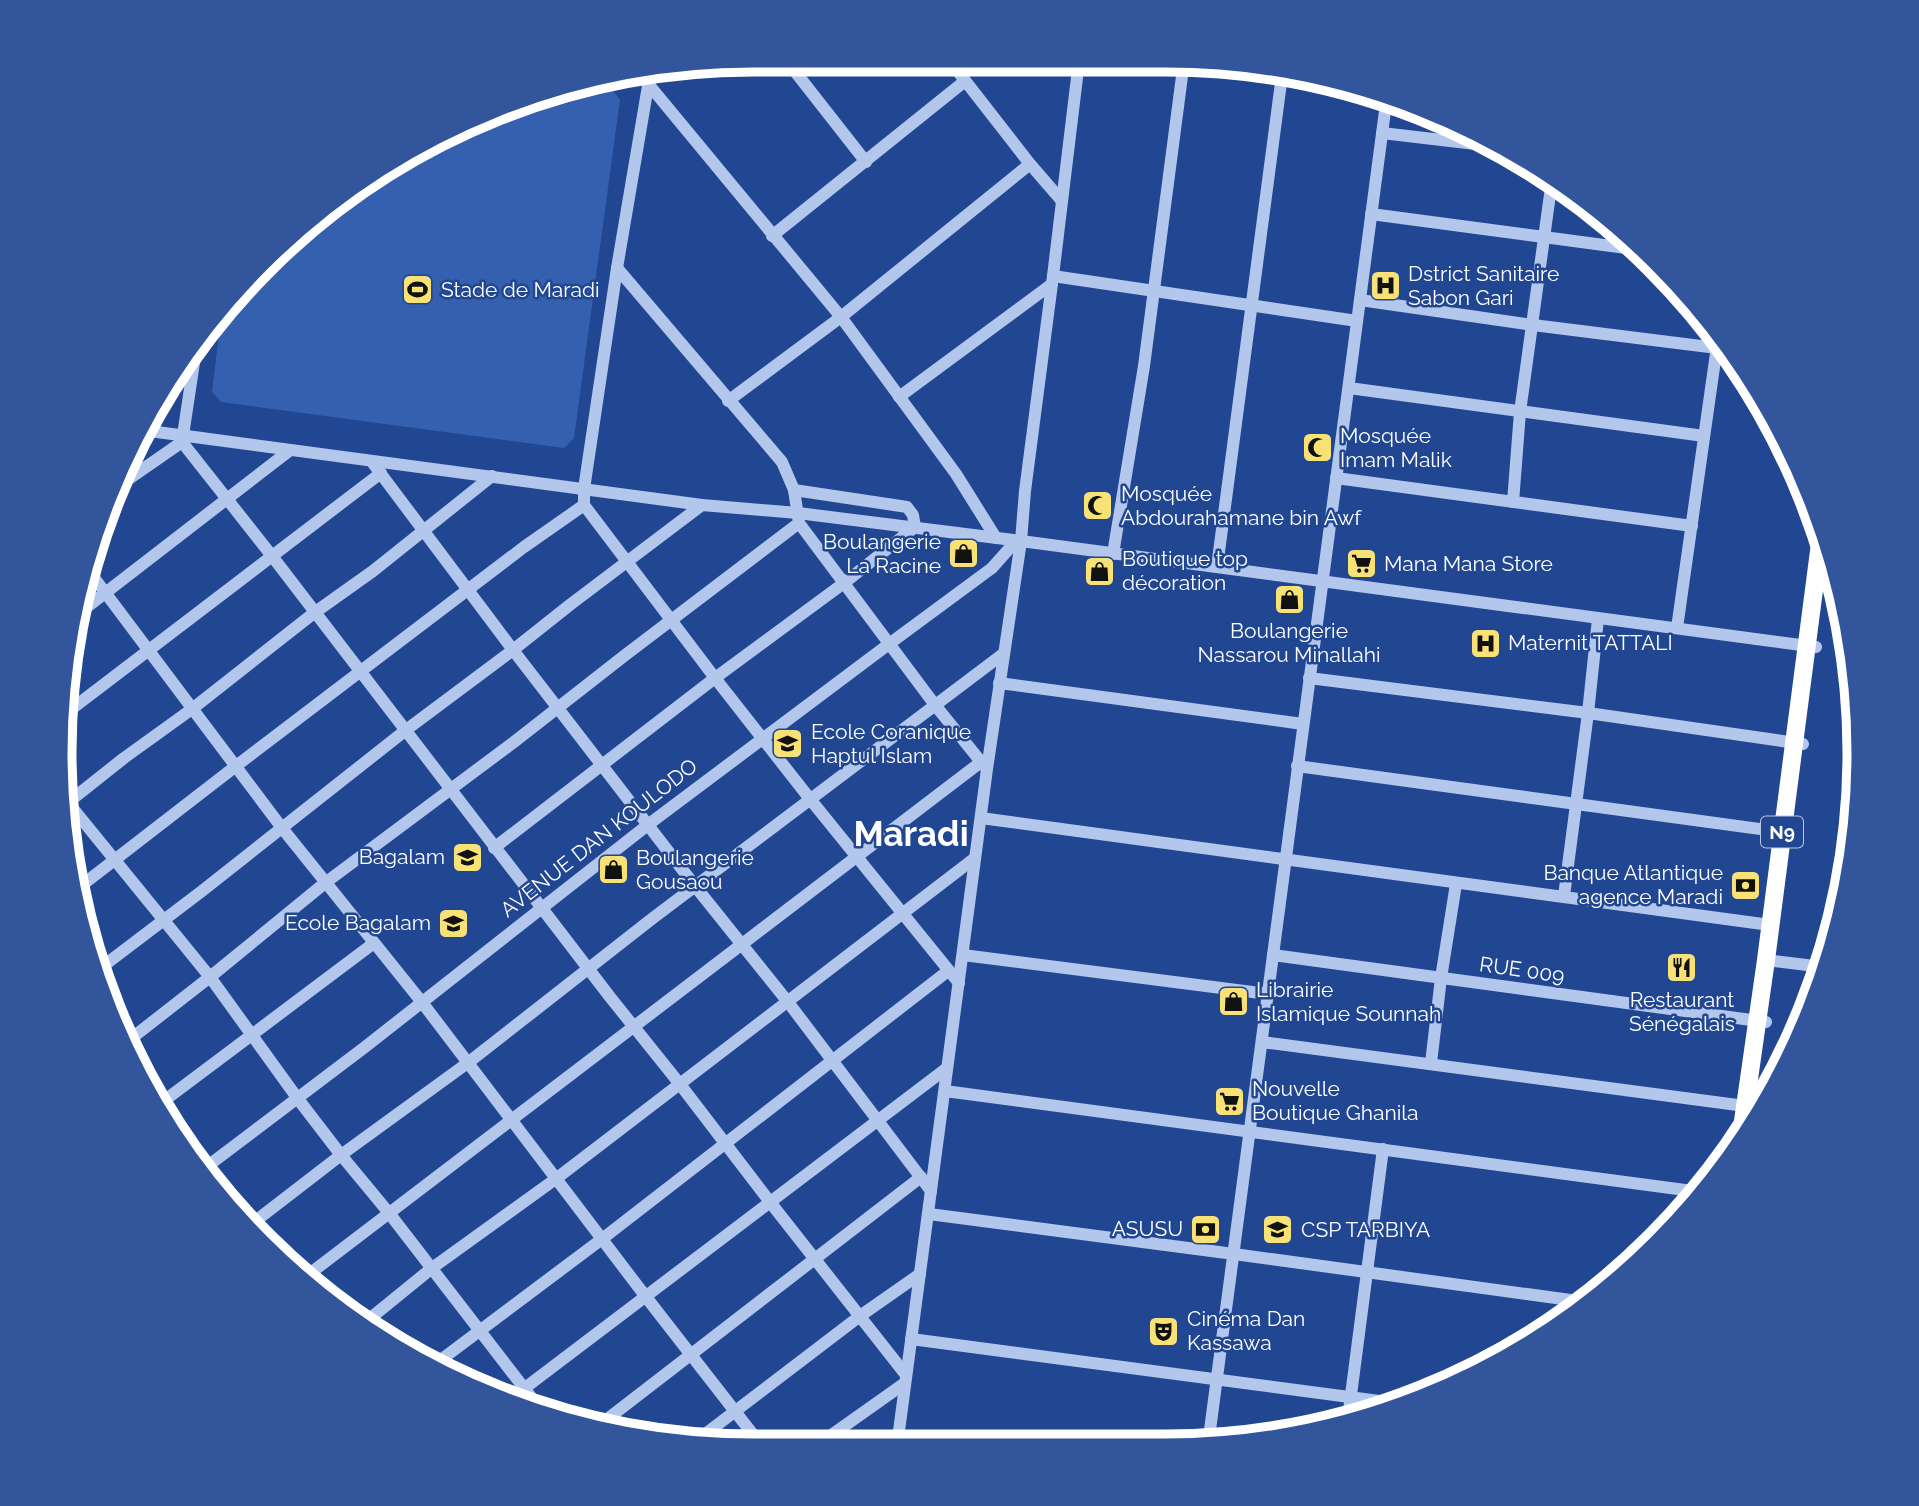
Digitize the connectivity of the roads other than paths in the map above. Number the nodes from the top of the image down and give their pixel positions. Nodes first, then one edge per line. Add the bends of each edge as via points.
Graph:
1 (795, 72) edge
2 (958, 72) edge
3 (1078, 72) edge
4 (1183, 72) edge
5 (644, 81) edge
6 (965, 81) junction
7 (1281, 82) edge
8 (648, 86) junction
9 (1385, 108) edge
10 (1382, 133) junction
11 (1469, 143) edge
12 (866, 162) junction
13 (1030, 164) junction
14 (1551, 192) edge
15 (1062, 201) junction
16 (1371, 214) junction
17 (772, 236) junction
18 (1545, 237) junction
19 (1622, 247) edge
20 (617, 268) junction
21 (1053, 281) junction
22 (1155, 290) junction
23 (1360, 300) junction
24 (1251, 305) junction
25 (841, 317) junction
26 (1357, 321) junction
27 (1533, 325) junction
28 (1710, 344) edge
29 (1718, 355) edge
30 (194, 366) edge
31 (1349, 388) junction
32 (899, 397) junction
33 (728, 401) junction
34 (1520, 412) junction
35 (152, 432) edge
36 (1704, 436) junction
37 (183, 439) junction
38 (289, 451) junction
39 (372, 462) junction
40 (381, 472) junction
41 (492, 476) junction
42 (131, 477) edge
43 (1336, 478) junction
44 (584, 489) junction
45 (794, 490) junction
46 (227, 500) junction
47 (1513, 502) junction
48 (584, 505) junction
49 (702, 505) junction
50 (799, 518) junction
51 (1692, 526) junction
52 (915, 527) junction
53 (425, 531) junction
54 (996, 538) junction
55 (1018, 541) junction
56 (1113, 554) junction
57 (271, 555) junction
58 (1819, 560) edge
59 (628, 563) junction
60 (1217, 567) junction
61 (95, 578) edge
62 (1824, 579) edge
63 (1322, 582) junction
64 (844, 583) junction
65 (468, 590) junction
66 (106, 592) junction
67 (88, 606) edge
68 (314, 613) junction
69 (1598, 619) junction
70 (672, 620) junction
71 (1678, 628) junction
72 (889, 644) junction
73 (1811, 646) junction
74 (148, 649) junction
75 (513, 650) junction
76 (1003, 654) junction
77 (360, 673) junction
78 (715, 678) junction
79 (1309, 678) junction
80 (999, 683) junction
81 (935, 705) junction
82 (73, 708) edge
83 (192, 709) junction
84 (558, 709) junction
85 (1588, 713) junction
86 (1303, 724) junction
87 (406, 730) junction
88 (762, 738) junction
89 (1798, 744) junction
90 (602, 764) junction
91 (236, 766) junction
92 (984, 766) junction
93 (1297, 766) junction
94 (450, 789) junction
95 (73, 797) edge
96 (810, 799) junction
97 (1576, 804) junction
98 (74, 811) edge
99 (981, 818) junction
100 (649, 824) junction
101 (282, 828) junction
102 (1782, 832) junction
103 (494, 848) junction
104 (857, 855) junction
105 (975, 858) junction
106 (115, 859) junction
107 (1284, 860) junction
108 (325, 883) junction
109 (85, 884) edge
110 (1456, 884) junction
111 (695, 886) junction
112 (1563, 897) junction
113 (540, 907) junction
114 (904, 914) junction
115 (165, 920) junction
116 (1770, 925) junction
117 (374, 943) junction
118 (742, 944) junction
119 (963, 955) junction
120 (1273, 955) junction
121 (1770, 961) junction
122 (106, 965) edge
123 (1813, 966) edge
124 (588, 969) junction
125 (948, 971) junction
126 (210, 977) junction
127 (1441, 978) junction
128 (959, 983) junction
129 (1268, 994) junction
130 (421, 1001) junction
131 (788, 1002) junction
132 (1762, 1021) junction
133 (633, 1026) junction
134 (253, 1034) junction
135 (134, 1036) edge
136 (1262, 1042) junction
137 (832, 1060) junction
138 (469, 1062) junction
139 (1431, 1063) junction
140 (947, 1068) junction
141 (679, 1083) junction
142 (945, 1091) junction
143 (298, 1098) junction
144 (166, 1099) edge
145 (1750, 1103) edge
146 (1746, 1110) edge
147 (513, 1119) junction
148 (878, 1120) junction
149 (1249, 1131) junction
150 (724, 1143) junction
151 (1382, 1149) junction
152 (341, 1155) junction
153 (210, 1164) edge
154 (921, 1177) junction
155 (557, 1178) junction
156 (1688, 1190) edge
157 (931, 1191) junction
158 (770, 1202) junction
159 (389, 1213) junction
160 (929, 1214) junction
161 (257, 1220) edge
162 (602, 1239) junction
163 (1234, 1254) junction
164 (815, 1259) junction
165 (432, 1268) junction
166 (312, 1272) edge
167 (1367, 1273) junction
168 (920, 1274) junction
169 (646, 1297) junction
170 (1571, 1300) edge
171 (860, 1316) junction
172 (372, 1317) edge
173 (480, 1331) junction
174 (911, 1339) junction
175 (690, 1354) junction
176 (442, 1359) edge
177 (906, 1379) junction
178 (1216, 1379) junction
179 (525, 1388) junction
180 (519, 1392) edge
181 (532, 1397) edge
182 (1351, 1397) junction
183 (1377, 1401) edge
184 (1349, 1409) edge
185 (736, 1410) junction
186 (608, 1418) edge
187 (707, 1433) edge
188 (1209, 1433) edge
189 (753, 1434) edge
190 (832, 1434) edge
191 (899, 1434) edge

1 - 12 street
2 - 6 street
3 - 15 street
4 - 22 street
5 - 8 street
6 - 12 street
6 - 13 street
7 - 24 street
8 - 17 street
8 - 20 street
9 - 10 street
10 - 11 street
10 - 16 street
12 - 17 street
13 - 15 street
13 - 25 street
14 - 18 street
15 - 21 street
16 - 18 street
16 - 23 street
17 - 25 street
18 - 19 street
18 - 27 street
20 - 33 street
20 - 44 street
21 - 22 street
21 - 32 street
21 - 55 street
22 - 24 street
22 - 56 street
23 - 26 street
23 - 27 street
24 - 26 street
24 - 60 street
25 - 32 street
25 - 33 street
26 - 31 street
27 - 28 street
27 - 34 street
29 - 36 street
30 - 37 street
31 - 34 street
31 - 43 street
32 - 54 street
33 - 45 street via 782,462
34 - 36 street
34 - 47 street
35 - 37 street
36 - 51 street
37 - 38 street
37 - 42 street
37 - 46 street
38 - 39 street
38 - 46 street
39 - 40 street
39 - 41 street
40 - 53 street
40 - 57 street
41 - 44 street
41 - 53 street
43 - 47 street
43 - 63 street
44 - 48 street
44 - 49 street
45 - 50 street
45 - 52 street via 907,507
46 - 57 street
46 - 66 street
47 - 51 street
48 - 59 street
48 - 65 street
49 - 50 street
49 - 59 street
50 - 52 street
50 - 64 street
50 - 70 street
51 - 71 street
52 - 54 street
52 - 64 street
53 - 65 street
53 - 68 street
54 - 55 street
55 - 56 street
55 - 72 street, AVENUE DAN KOULODO via 992,568
55 - 76 street
56 - 60 street
57 - 68 street
57 - 74 street
58 - 73 highway, N9
59 - 70 street
59 - 75 street
60 - 63 street
61 - 66 street
62 - 73 highway, N9
63 - 69 street
63 - 79 street
64 - 72 street
64 - 78 street
65 - 75 street
65 - 77 street
66 - 67 street
66 - 74 street
68 - 77 street
68 - 83 street
69 - 71 street
69 - 85 street
70 - 78 street
70 - 84 street
71 - 73 street
72 - 81 street
72 - 88 street, AVENUE DAN KOULODO
73 - 89 highway, N9
74 - 82 street
74 - 83 street
75 - 84 street
75 - 87 street
76 - 80 street
76 - 81 street
77 - 87 street
77 - 91 street
78 - 88 street
78 - 90 street
79 - 85 street
79 - 86 street
80 - 86 street
80 - 92 street
81 - 92 street
81 - 96 street
83 - 91 street
83 - 95 street
84 - 90 street
84 - 94 street
85 - 89 street
85 - 97 street
86 - 93 street
87 - 94 street
87 - 101 street
88 - 96 street
88 - 100 street, AVENUE DAN KOULODO
89 - 102 highway, N9
89 - 121 highway, N9
90 - 100 street
90 - 103 street
91 - 101 street
91 - 106 street
92 - 99 street
92 - 104 street
93 - 97 street
93 - 107 street
94 - 103 street
94 - 108 street
96 - 104 street
96 - 111 street
97 - 102 street
97 - 112 street
98 - 106 street
99 - 105 street
99 - 107 street
100 - 111 street
100 - 113 street, AVENUE DAN KOULODO
101 - 108 street
101 - 115 street
102 - 116 highway, N9
103 - 113 street
104 - 114 street
104 - 118 street
105 - 114 street
105 - 119 street
106 - 109 street
106 - 115 street
107 - 110 street
107 - 120 street
108 - 117 street
108 - 126 street
110 - 112 street
110 - 127 street
111 - 118 street
111 - 124 street
112 - 116 street
113 - 124 street
113 - 130 street, AVENUE DAN KOULODO
114 - 125 street
114 - 131 street
115 - 122 street
115 - 126 street
116 - 121 highway, N9
117 - 130 street
117 - 134 street
118 - 131 street
118 - 133 street
119 - 128 street
119 - 129 street
120 - 127 street, RUE 009
120 - 129 street
121 - 123 street
121 - 132 highway, N9
124 - 133 street
124 - 138 street
125 - 128 street
125 - 137 street
126 - 134 street
126 - 135 street
127 - 132 street, RUE 009
127 - 139 street
128 - 140 street
129 - 136 street
130 - 138 street
130 - 143 street, AVENUE DAN KOULODO
131 - 137 street
131 - 141 street
132 - 145 highway, N9
133 - 141 street
133 - 147 street
134 - 143 street
134 - 144 street
136 - 139 street
136 - 149 street
137 - 148 street
137 - 150 street
138 - 147 street
138 - 152 street
139 - 146 street
140 - 142 street
140 - 148 street
141 - 150 street
141 - 155 street
142 - 149 street
142 - 157 street
143 - 152 street
143 - 153 street, AVENUE DAN KOULODO
147 - 155 street
147 - 159 street
148 - 154 street
148 - 158 street
149 - 151 street
149 - 163 street
150 - 158 street
150 - 162 street
151 - 156 street
151 - 167 street
152 - 159 street
152 - 161 street
154 - 157 street
154 - 164 street
155 - 162 street
155 - 165 street
157 - 160 street
158 - 164 street
158 - 169 street
159 - 165 street
159 - 166 street
160 - 163 street
160 - 168 street
162 - 169 street
162 - 173 street
163 - 167 street
163 - 178 street
164 - 171 street
164 - 175 street
165 - 172 street
165 - 173 street
167 - 170 street
167 - 182 street
168 - 171 street
168 - 174 street
169 - 175 street
169 - 179 street
171 - 177 street
171 - 185 street
173 - 176 street
173 - 179 street
174 - 177 street
174 - 178 street
175 - 185 street
175 - 186 street
177 - 190 street
177 - 191 street
178 - 182 street
178 - 188 street
179 - 180 street
179 - 181 street
182 - 183 street
182 - 184 street
185 - 187 street
185 - 189 street

